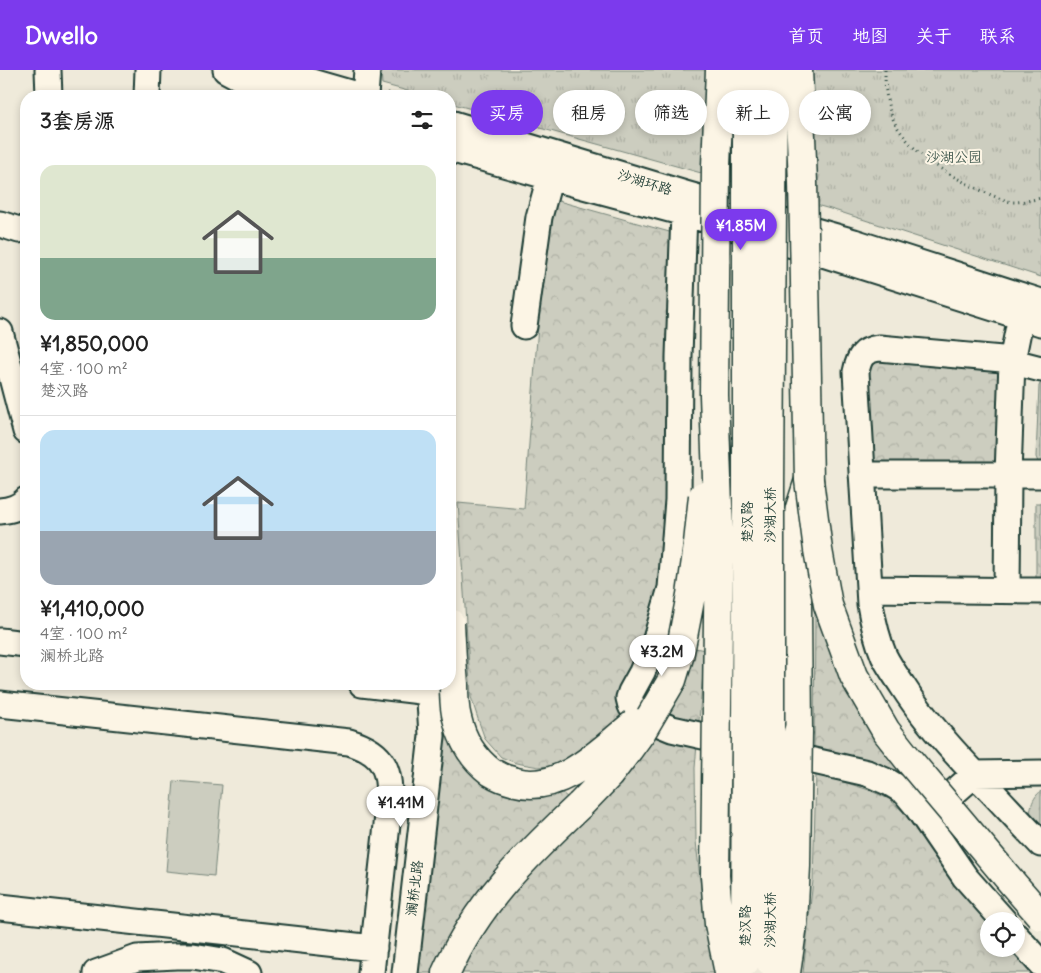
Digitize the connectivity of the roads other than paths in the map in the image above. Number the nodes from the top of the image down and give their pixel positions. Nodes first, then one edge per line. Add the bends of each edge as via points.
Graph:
1 (48, 70) edge
2 (148, 70) edge
3 (226, 70) edge
4 (367, 70) edge
5 (720, 70) edge
6 (746, 70) edge
7 (773, 70) edge
8 (798, 70) edge
9 (260, 75) edge
10 (49, 90) edge
11 (147, 90) edge
12 (280, 90) edge
13 (331, 90) edge
14 (365, 90) edge
15 (456, 125) edge
16 (456, 151) edge
17 (550, 178) junction
18 (684, 212) junction
19 (0, 224) edge
20 (20, 230) edge
21 (1041, 302) edge
22 (1031, 319) edge
23 (524, 326) dead end
24 (0, 332) edge
25 (1012, 361) junction
26 (1041, 369) edge
27 (714, 396) junction
28 (20, 408) edge
29 (1008, 474) junction
30 (862, 475) junction
31 (1041, 475) edge
32 (809, 480) junction
33 (20, 506) edge
34 (0, 511) edge
35 (869, 589) junction
36 (1007, 590) junction
37 (1041, 591) edge
38 (0, 640) edge
39 (20, 643) edge
40 (429, 690) edge
41 (454, 690) edge
42 (0, 704) edge
43 (657, 705) junction
44 (1041, 773) edge
45 (975, 774) junction
46 (925, 818) junction
47 (1041, 844) edge
48 (0, 907) edge
49 (996, 912) edge
50 (1041, 916) edge
51 (146, 923) junction
52 (179, 927) junction
53 (1025, 946) edge
54 (374, 948) junction
55 (176, 956) junction
56 (142, 958) junction
57 (1041, 964) edge
58 (757, 969) edge
59 (96, 973) edge
60 (249, 973) edge
61 (371, 973) edge
62 (405, 973) edge
63 (446, 973) edge

1 - 10 street
2 - 11 street
3 - 9 street
4 - 14 street
5 - 27 main road, bridge
6 - 58 main road, 楚汉路, bridge via 747,496
7 - 58 main road, 沙湖大桥, bridge via 770,477
8 - 32 main road, bridge
9 - 12 street
9 - 13 street
15 - 21 street, 沙湖环路 via 854,242
16 - 17 street, 沙湖环路
17 - 18 street, 沙湖环路
17 - 23 street via 538,224
18 - 22 street, 沙湖环路
18 - 46 street via 678,500 671,588 656,639 631,692 631,706 655,722 672,728 867,773 905,792
19 - 20 street
22 - 25 street
24 - 28 street
25 - 26 street
25 - 29 street
25 - 30 street via 880,348 862,355 856,372
27 - 43 main road, bridge via 691,595 672,680
27 - 58 main road, bridge via 718,533 715,876 719,924
29 - 30 street
29 - 31 street
29 - 36 street
30 - 35 street
32 - 50 main road, bridge via 828,605 854,676 886,731
32 - 58 main road, bridge via 799,511 793,924
33 - 34 street
35 - 36 street
35 - 45 street via 874,624 893,672 928,722
36 - 37 street
38 - 39 street
40 - 62 street, 澜桥北路 via 432,736
41 - 43 main road, bridge via 456,717 466,744 485,768 497,776 531,784 555,780 574,771
42 - 54 street via 349,742 374,752 388,774 390,785
43 - 63 main road, bridge via 609,775 530,852 495,892 462,940
44 - 45 street
45 - 46 street
45 - 47 street
46 - 49 street via 965,877
48 - 51 street
51 - 52 street
51 - 56 street
52 - 54 street
52 - 55 street
53 - 57 street
54 - 61 street
55 - 56 street
55 - 60 street via 223,961
56 - 59 street

